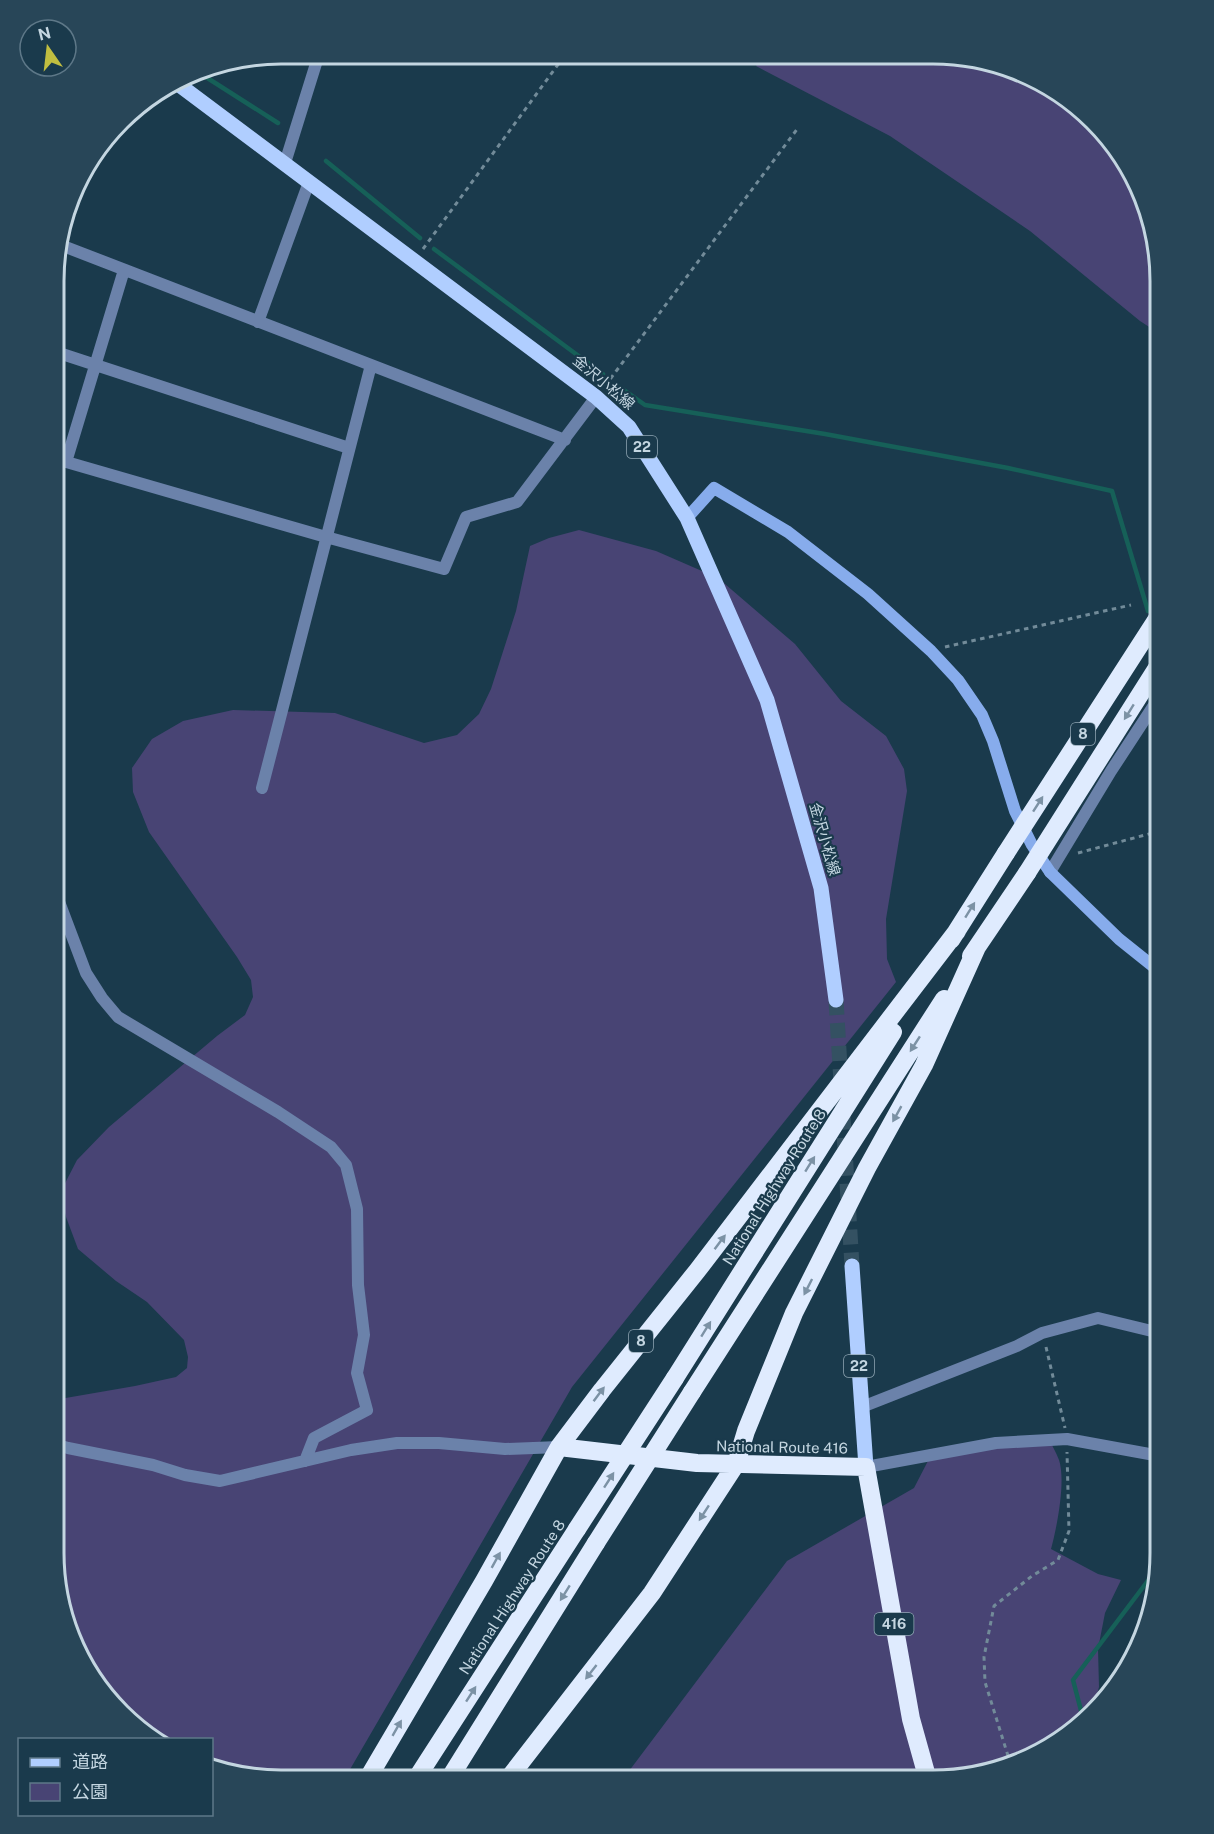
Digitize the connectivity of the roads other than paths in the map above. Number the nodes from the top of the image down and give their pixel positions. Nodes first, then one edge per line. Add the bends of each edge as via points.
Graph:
1 (316, 64) edge
2 (184, 88) edge
3 (285, 163) junction
4 (309, 182) junction
5 (67, 248) edge
6 (124, 270) junction
7 (258, 322) junction
8 (64, 355) edge
9 (96, 365) junction
10 (371, 365) junction
11 (596, 397) junction
12 (565, 440) junction
13 (349, 447) junction
14 (64, 453) edge
15 (64, 462) edge
16 (687, 518) junction
17 (326, 537) junction
18 (1150, 630) edge
19 (1150, 679) edge
20 (1150, 711) edge
21 (262, 788) dead end
22 (1050, 872) junction
23 (64, 915) edge
24 (957, 931) junction
25 (977, 947) junction
26 (1150, 964) edge
27 (836, 1000) tunnel mouth
28 (852, 1266) tunnel mouth
29 (1150, 1331) edge
30 (862, 1407) junction
31 (64, 1447) edge
32 (559, 1447) junction
33 (1150, 1454) edge
34 (305, 1461) junction
35 (736, 1464) junction
36 (866, 1467) junction
37 (373, 1770) edge
38 (422, 1770) edge
39 (455, 1770) edge
40 (515, 1770) edge
41 (925, 1770) edge

1 - 3 street
2 - 3 main road, 金沢小松線 / 22
3 - 4 main road, 金沢小松線 / 22
4 - 7 street
4 - 11 main road, 金沢小松線 / 22
5 - 6 street
6 - 7 street
6 - 9 street
7 - 10 street
8 - 9 street
9 - 13 street
9 - 14 street
10 - 12 street
10 - 13 street
11 - 12 street
11 - 16 main road, 金沢小松線 / 22 via 629,427
12 - 17 street via 517,502 466,517 444,569
13 - 17 street
15 - 17 street
16 - 22 street via 714,488 788,532 868,594 931,651 958,680 982,715 1015,811
16 - 27 main road, 金沢小松線 / 22 via 766,700 821,888
17 - 21 street
24 -> 18 highway, National Highway Route 8 / 8, bridge
19 -> 25 highway, 8, bridge
20 - 22 street
22 - 26 street
23 - 34 street via 86,973 118,1017 278,1112 331,1148 346,1165 357,1209 358,1285 364,1335 357,1373 366,1410 314,1438
32 -> 24 highway, 8
38 -> 24 highway, National Highway Route 8 / 8, bridge
25 -> 35 highway, 8 via 924,1065 794,1313
25 -> 39 highway, 8, bridge
28 - 30 main road, 22
29 - 30 street via 1098,1318 1042,1333
30 - 36 main road, 22
31 - 34 street via 220,1481
32 - 34 street via 506,1449 397,1443
32 - 35 highway, National Route 416
37 -> 32 highway, 8
33 - 36 street via 1067,1439 996,1443
35 - 36 highway, National Route 416
35 -> 40 highway, 8 via 652,1593
36 - 41 highway, National Route 416 / 416 via 911,1719

